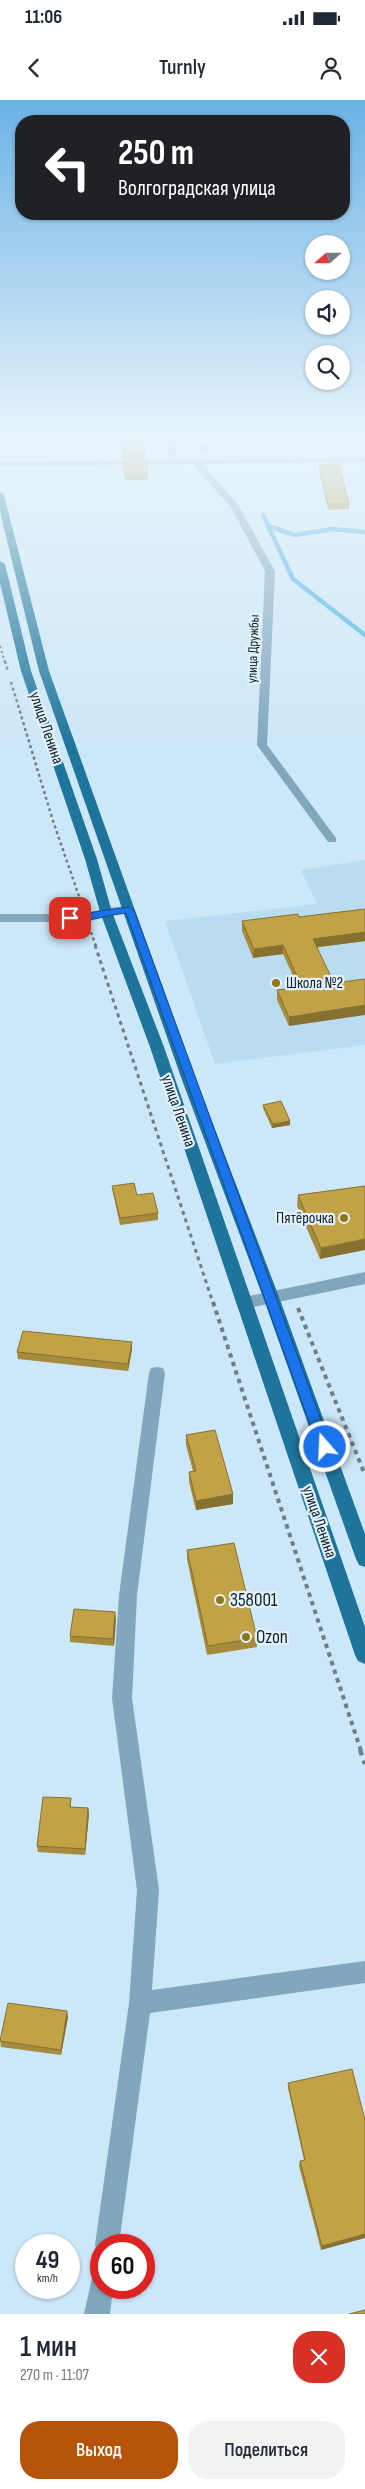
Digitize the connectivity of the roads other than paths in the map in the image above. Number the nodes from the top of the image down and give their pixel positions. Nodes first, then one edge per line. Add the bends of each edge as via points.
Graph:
1 (12, 540) edge
2 (253, 540) edge
3 (0, 564) edge
4 (332, 840) dead end
5 (129, 910) junction
6 (106, 912) junction
7 (0, 918) edge
8 (365, 1278) edge
9 (272, 1297) junction
10 (244, 1303) junction
11 (157, 1373) dead end
12 (365, 1559) edge
13 (365, 1655) edge
14 (365, 1972) edge
15 (140, 2003) junction
16 (108, 2234) edge
17 (100, 2299) edge
18 (98, 2314) edge

1 - 5 main road, улица Ленина via 44,671
2 - 4 street, улица Дружбы via 270,571 262,745
3 - 6 main road, улица Ленина via 26,671
5 - 6 street
5 - 9 main road, улица Ленина via 189,1080
6 - 7 street via 87,918
6 - 10 main road, улица Ленина via 157,1047
8 - 9 street
9 - 10 street
9 - 12 main road, улица Ленина
10 - 13 main road, улица Ленина
11 - 15 street via 128,1596 122,1698 148,1890
14 - 15 street
15 - 16 street
17 - 18 street

